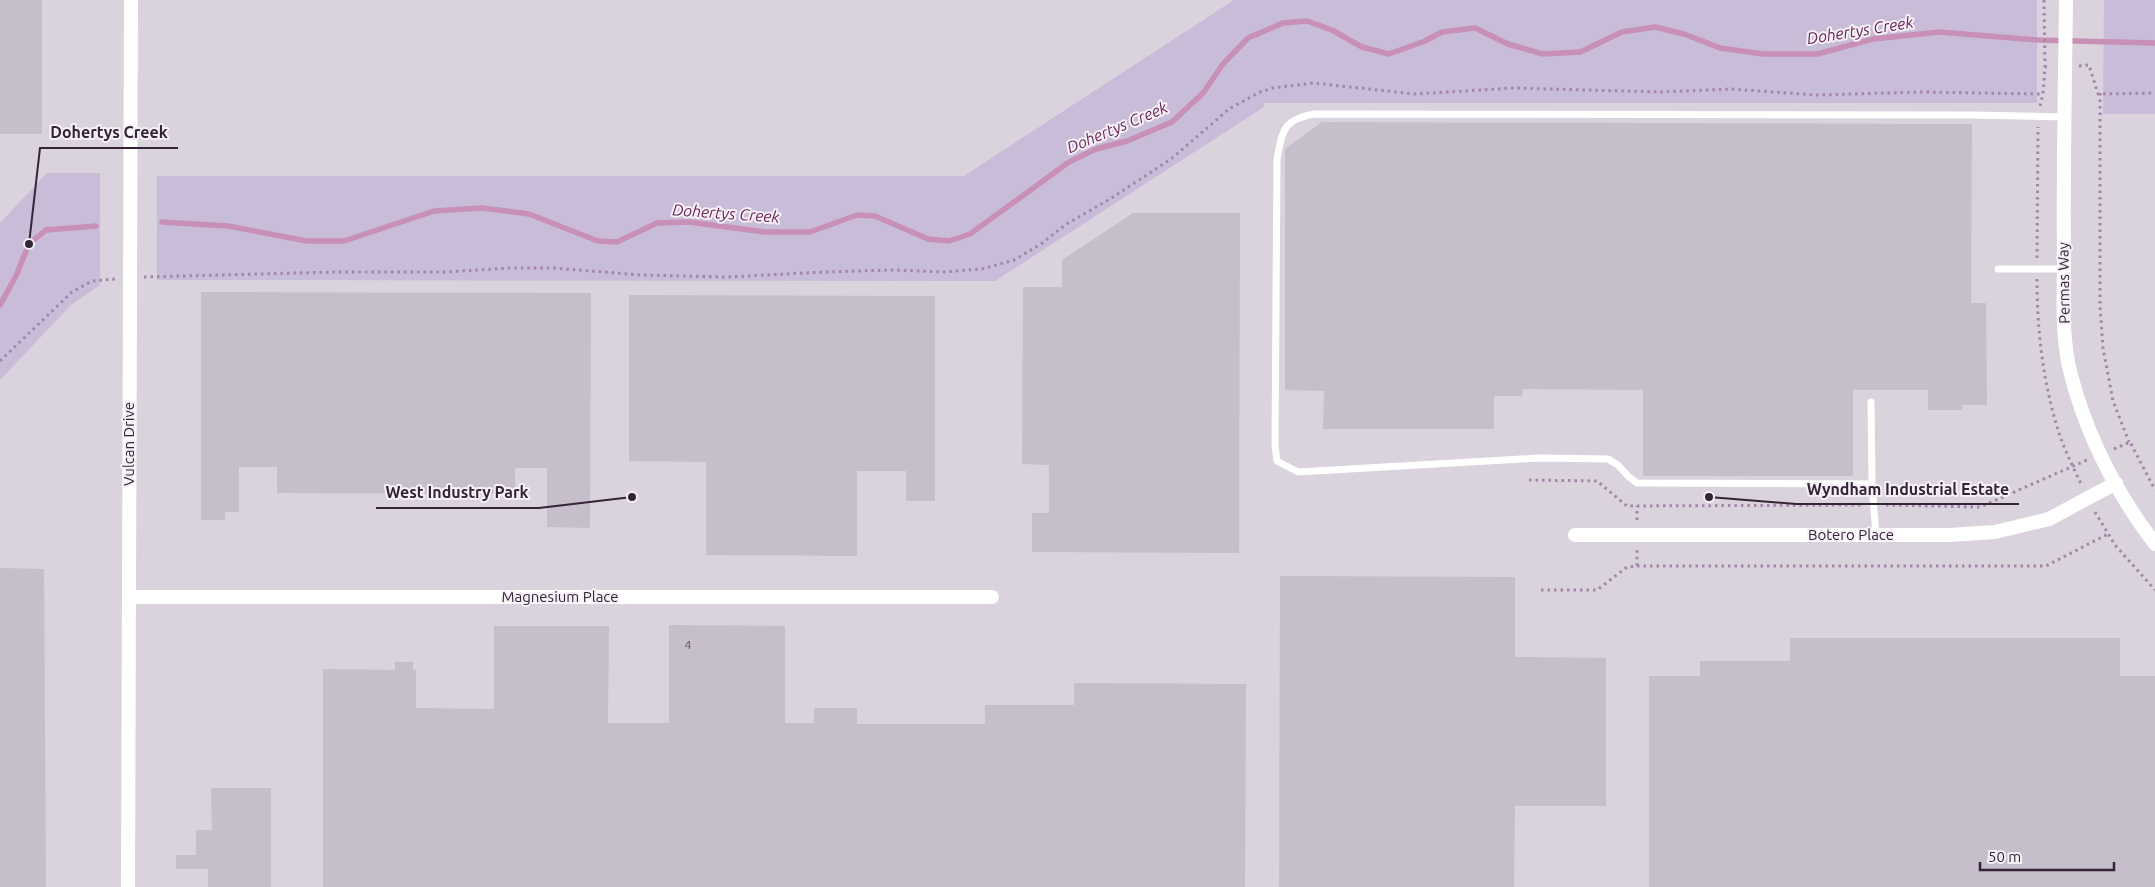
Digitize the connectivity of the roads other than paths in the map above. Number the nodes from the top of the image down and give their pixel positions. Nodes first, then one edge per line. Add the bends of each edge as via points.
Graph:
1 (130, 0) edge
2 (2066, 5) edge
3 (2064, 117) junction
4 (1998, 269) dead end
5 (2064, 269) junction
6 (1871, 402) dead end
7 (2116, 483) junction
8 (1872, 484) junction
9 (1575, 535) dead end
10 (1876, 535) junction
11 (2155, 544) edge
12 (129, 597) junction
13 (992, 597) dead end
14 (128, 887) edge

1 - 12 street, Vulcan Drive
2 - 3 street, Permas Way
3 - 5 street, Permas Way
3 - 8 lane via 1315,114 1299,117 1284,131 1277,160 1276,461 1298,472 1540,458 1608,460 1618,464 1637,482
4 - 5 lane
5 - 7 street, Permas Way via 2070,374 2094,441
6 - 8 lane
7 - 10 street, Botero Place via 2049,519 2024,527 1986,533
7 - 11 street, Permas Way via 2132,513
8 - 10 lane
9 - 10 street, Botero Place
12 - 13 street, Magnesium Place
12 - 14 street, Vulcan Drive

